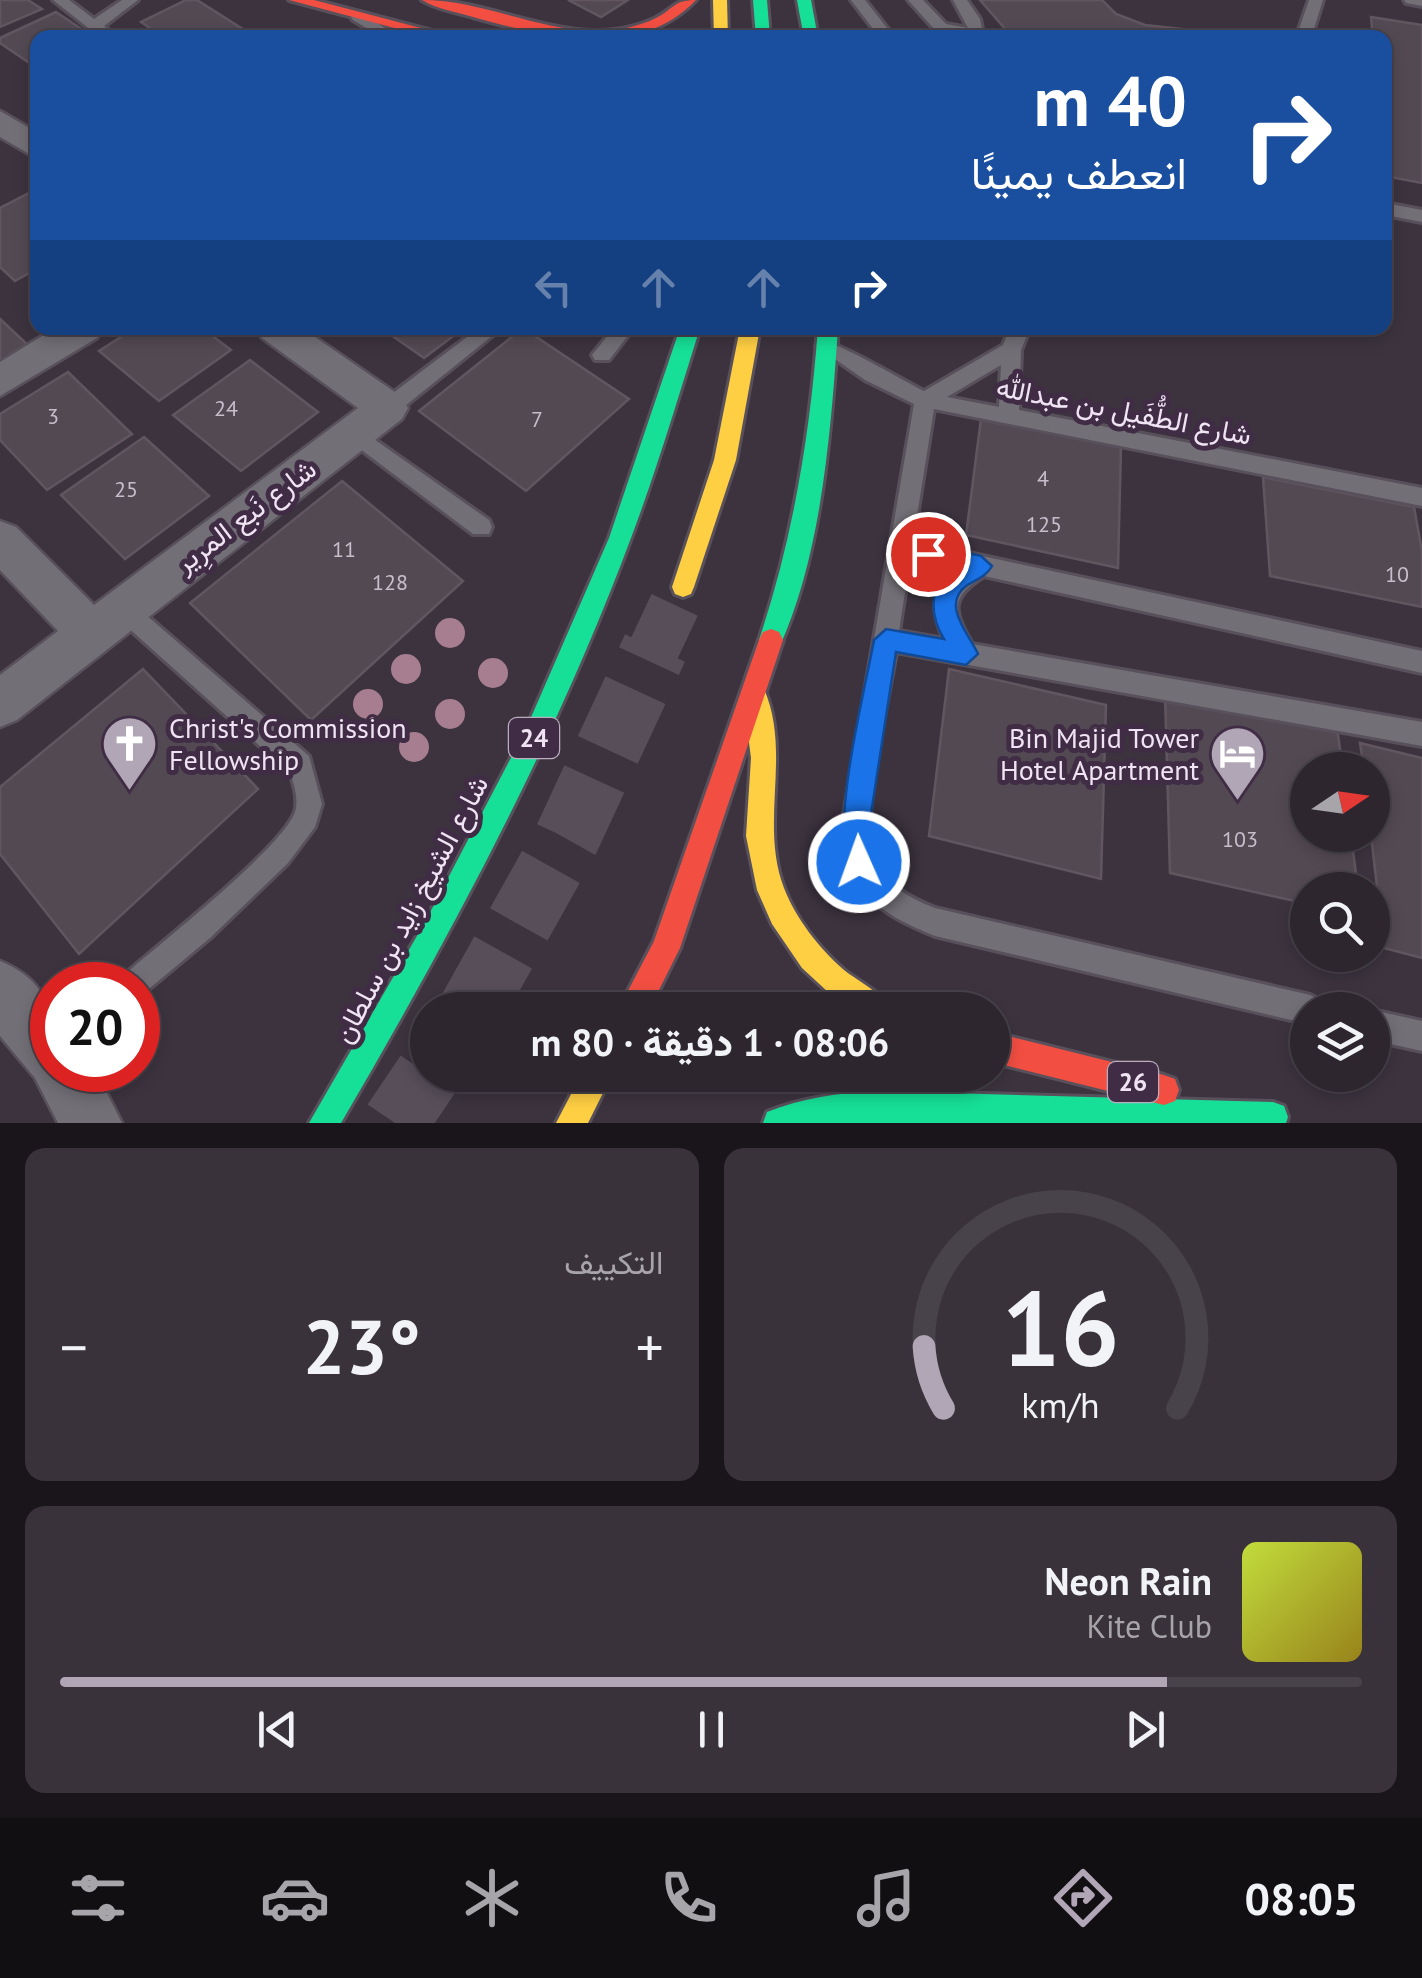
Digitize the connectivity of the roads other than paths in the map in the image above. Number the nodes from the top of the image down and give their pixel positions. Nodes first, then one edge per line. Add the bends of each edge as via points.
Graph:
1 (60, 0) edge
2 (131, 0) edge
3 (296, 0) edge
4 (434, 0) edge
5 (689, 0) edge
6 (720, 0) edge
7 (760, 0) edge
8 (804, 0) edge
9 (858, 0) edge
10 (916, 0) edge
11 (960, 0) edge
12 (1316, 0) edge
13 (1411, 0) edge
14 (1422, 2) edge
15 (350, 13) junction
16 (96, 26) junction
17 (101, 30) edge
18 (380, 30) edge
19 (419, 30) edge
20 (560, 30) edge
21 (637, 30) edge
22 (721, 30) edge
23 (762, 30) edge
24 (810, 30) edge
25 (882, 30) edge
26 (950, 30) edge
27 (975, 30) edge
28 (1306, 30) edge
29 (0, 121) edge
30 (30, 143) edge
31 (1392, 210) edge
32 (1422, 216) edge
33 (73, 335) edge
34 (282, 335) edge
35 (483, 335) edge
36 (618, 335) edge
37 (688, 335) edge
38 (749, 335) edge
39 (1017, 335) edge
40 (827, 337) edge
41 (1012, 350) junction
42 (602, 355) dead end
43 (0, 381) edge
44 (925, 400) junction
45 (1008, 415) junction
46 (371, 420) junction
47 (1422, 497) edge
48 (481, 528) dead end
49 (0, 540) edge
50 (901, 548) junction
51 (981, 566) junction
52 (682, 587) tunnel mouth
53 (106, 620) junction
54 (886, 640) junction
55 (966, 654) junction
56 (1422, 662) edge
57 (755, 697) junction
58 (0, 704) edge
59 (1422, 734) edge
60 (666, 948) junction
61 (159, 962) edge
62 (0, 990) edge
63 (643, 992) edge
64 (651, 992) edge
65 (847, 992) edge
66 (1290, 1005) edge
67 (30, 1028) edge
68 (1390, 1029) edge
69 (1422, 1036) edge
70 (1010, 1052) edge
71 (74, 1092) edge
72 (589, 1092) edge
73 (1284, 1120) edge
74 (91, 1123) edge
75 (324, 1123) edge
76 (572, 1123) edge
77 (778, 1123) edge

1 - 16 lane
2 - 16 lane
3 - 15 main road
4 - 20 main road
5 - 21 main road via 671,20
6 - 22 main road
7 - 23 main road
8 - 24 main road
9 - 25 lane
10 - 26 lane
11 - 27 lane
12 - 28 lane
13 - 14 lane
15 - 18 lane
15 - 19 main road
16 - 17 lane
29 - 30 street
31 - 32 lane
33 - 43 street
34 - 46 street
35 - 46 lane, شارع نَبع المرِير
36 - 42 lane
37 - 75 main road, شارع الشيخ زايد بن سلطان / 24 via 626,525 560,685 397,1004
38 - 52 main road via 725,460
39 - 41 lane
40 - 44 lane, شارع الطُّفَيل بن عبدالله via 872,376
40 - 57 main road via 821,430 798,563
41 - 44 lane
41 - 45 lane
44 - 45 lane, شارع الطُّفَيل بن عبدالله
44 - 50 lane
45 - 47 lane, شارع الطُّفَيل بن عبدالله
46 - 48 lane
46 - 53 street, شارع نَبع المرِير
49 - 53 street
50 - 51 lane
50 - 54 lane
51 - 55 lane via 954,582 944,598 946,621
51 - 56 lane
53 - 58 street, شارع نَبع المرِير
53 - 61 lane via 300,765 309,790 306,819 285,846
54 - 55 lane
54 - 66 lane via 855,827 859,862 878,891 935,922
55 - 59 lane
57 - 60 main road
57 - 65 main road via 764,750 759,834 776,905 812,961
60 - 63 main road
60 - 64 main road
62 - 67 street
68 - 69 lane
70 - 73 main road, 26
71 - 74 street
72 - 76 main road
73 - 77 main road via 876,1106

